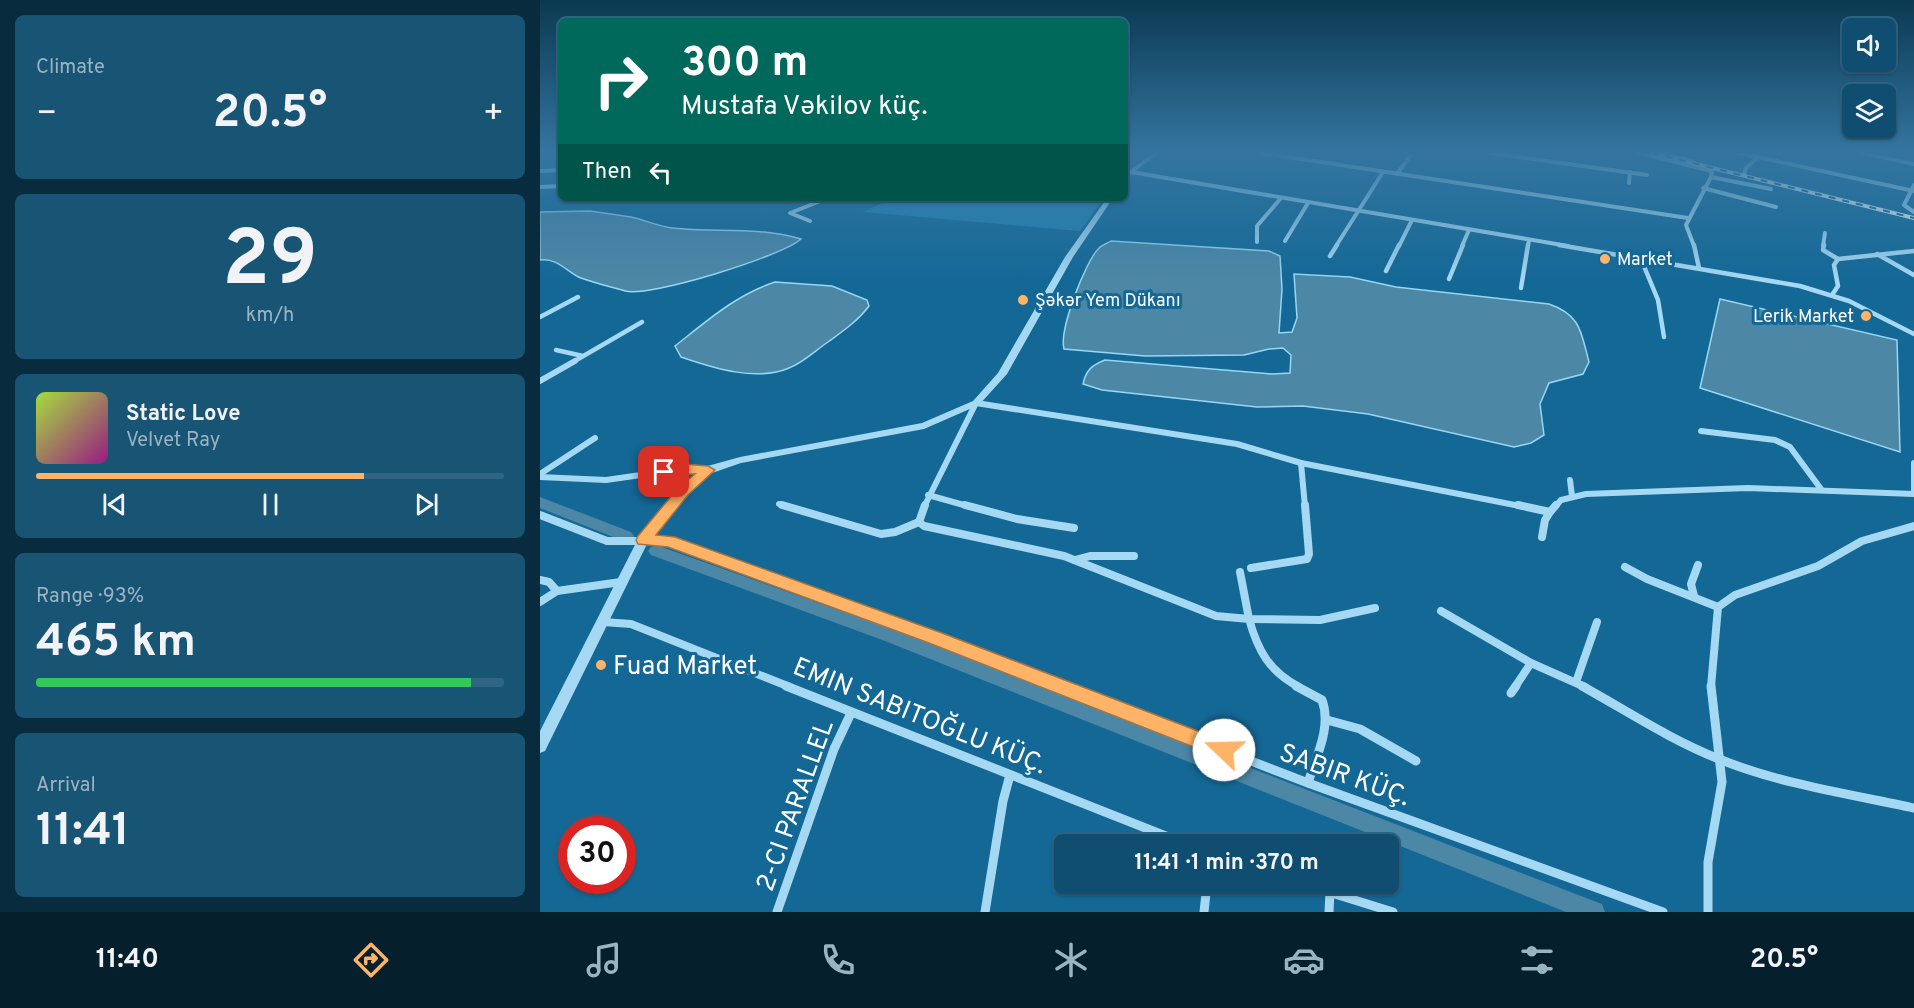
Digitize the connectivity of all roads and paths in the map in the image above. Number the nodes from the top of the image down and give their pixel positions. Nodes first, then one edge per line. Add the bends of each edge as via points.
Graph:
1 (1267, 196) edge
2 (1369, 196) edge
3 (1540, 196) edge
4 (1699, 196) edge
5 (1732, 196) edge
6 (1909, 196) edge
7 (1281, 198) junction
8 (820, 201) edge
9 (1108, 201) edge
10 (1308, 203) junction
11 (1776, 207) dead end
12 (1359, 211) junction
13 (1914, 212) edge
14 (1688, 218) junction
15 (1412, 220) junction
16 (810, 221) dead end
17 (1469, 230) junction
18 (1825, 233) dead end
19 (1529, 240) junction
20 (1257, 242) dead end
21 (1285, 242) dead end
22 (1914, 251) edge
23 (1876, 253) junction
24 (1330, 256) dead end
25 (1641, 259) junction
26 (1838, 259) junction
27 (1699, 268) junction
28 (1386, 271) dead end
29 (1914, 275) edge
30 (1449, 279) dead end
31 (1521, 288) dead end
32 (1832, 295) junction
33 (578, 297) dead end
34 (540, 317) edge
35 (642, 322) dead end
36 (1914, 334) edge
37 (1664, 337) dead end
38 (556, 350) dead end
39 (583, 356) junction
40 (540, 381) edge
41 (976, 403) junction
42 (1701, 431) dead end
43 (595, 438) dead end
44 (1914, 463) edge
45 (1301, 464) junction
46 (708, 470) junction
47 (540, 476) edge
48 (1570, 480) dead end
49 (1821, 489) junction
50 (1914, 492) edge
51 (928, 495) junction
52 (1572, 496) junction
53 (779, 504) dead end
54 (1550, 512) junction
55 (540, 515) edge
56 (920, 522) junction
57 (1914, 526) edge
58 (1074, 528) dead end
59 (1542, 537) dead end
60 (643, 540) junction
61 (1134, 556) dead end
62 (1074, 560) junction
63 (1698, 565) dead end
64 (1625, 567) dead end
65 (1251, 568) dead end
66 (1240, 572) dead end
67 (540, 580) edge
68 (621, 582) junction
69 (557, 591) junction
70 (1694, 596) junction
71 (540, 602) edge
72 (1718, 607) junction
73 (1375, 608) dead end
74 (1441, 611) dead end
75 (1249, 619) junction
76 (602, 622) junction
77 (1598, 622) dead end
78 (1531, 663) junction
79 (1576, 682) junction
80 (1511, 693) dead end
81 (850, 713) junction
82 (1327, 720) junction
83 (540, 746) edge
84 (1720, 760) junction
85 (1416, 761) dead end
86 (1010, 775) junction
87 (1308, 783) junction
88 (1914, 808) edge
89 (1160, 834) edge
90 (1206, 894) edge
91 (1330, 894) edge
92 (1336, 894) edge
93 (777, 912) edge
94 (985, 912) edge
95 (1204, 912) edge
96 (1329, 912) edge
97 (1393, 912) edge
98 (1663, 912) edge
99 (1708, 912) edge

1 - 7 street
2 - 12 street
3 - 14 street
4 - 14 street
5 - 11 street
6 - 13 street via 1904,205
7 - 10 street
7 - 20 street via 1257,226
8 - 16 street via 790,213
9 - 41 street via 1069,257 1002,374
10 - 12 street
10 - 21 street
12 - 15 street
12 - 24 street
14 - 27 street via 1686,228 1692,235
15 - 17 street
15 - 28 street
17 - 19 street
17 - 30 street
18 - 26 street via 1823,250
19 - 25 street
19 - 31 street
22 - 23 street
23 - 26 street
23 - 29 street
25 - 27 street
25 - 37 street via 1658,300
26 - 32 street via 1834,265 1838,286
27 - 32 street
32 - 36 street
33 - 34 street
35 - 39 street
38 - 39 street
39 - 40 street
41 - 45 street via 1237,444
41 - 46 street via 909,430 748,458
41 - 51 street
42 - 49 street via 1785,444
43 - 47 street
44 - 50 street
45 - 54 street
45 - 65 street via 1307,559
46 - 47 street via 683,469 606,480
46 - 60 street via 683,492
48 - 52 street
49 - 50 street
49 - 52 street via 1748,488
51 - 56 street
51 - 58 street via 1017,519
52 - 54 street via 1561,500
53 - 56 street via 881,534
54 - 59 street
55 - 60 street, SABIR KÜÇ. via 603,540
56 - 62 street
57 - 72 street via 1862,541 1818,566 1735,595
60 - 68 street
60 - 87 street, SABIR KÜÇ. via 669,541 935,638
61 - 62 street
62 - 75 street via 1216,616
63 - 70 street via 1691,584
64 - 70 street
66 - 75 street
67 - 69 street via 549,582
68 - 69 street
68 - 76 street
69 - 71 street
70 - 72 street
72 - 84 street via 1710,695
73 - 75 street via 1320,620
74 - 78 street
75 - 82 street via 1267,667 1322,700
76 - 81 street, EMIN SABITOĞLU KÜÇ. via 631,624
76 - 83 street
77 - 79 street
78 - 79 street
78 - 80 street
79 - 84 street
81 - 86 street, EMIN SABITOĞLU KÜÇ.
81 - 93 street, 2-CI PARALLEL
82 - 85 street via 1360,729
82 - 87 street
84 - 88 street
84 - 99 street via 1720,799 1708,862
86 - 89 street, EMIN SABITOĞLU KÜÇ.
86 - 94 street
87 - 98 street, SABIR KÜÇ.
90 - 95 street
91 - 96 street
92 - 97 street

